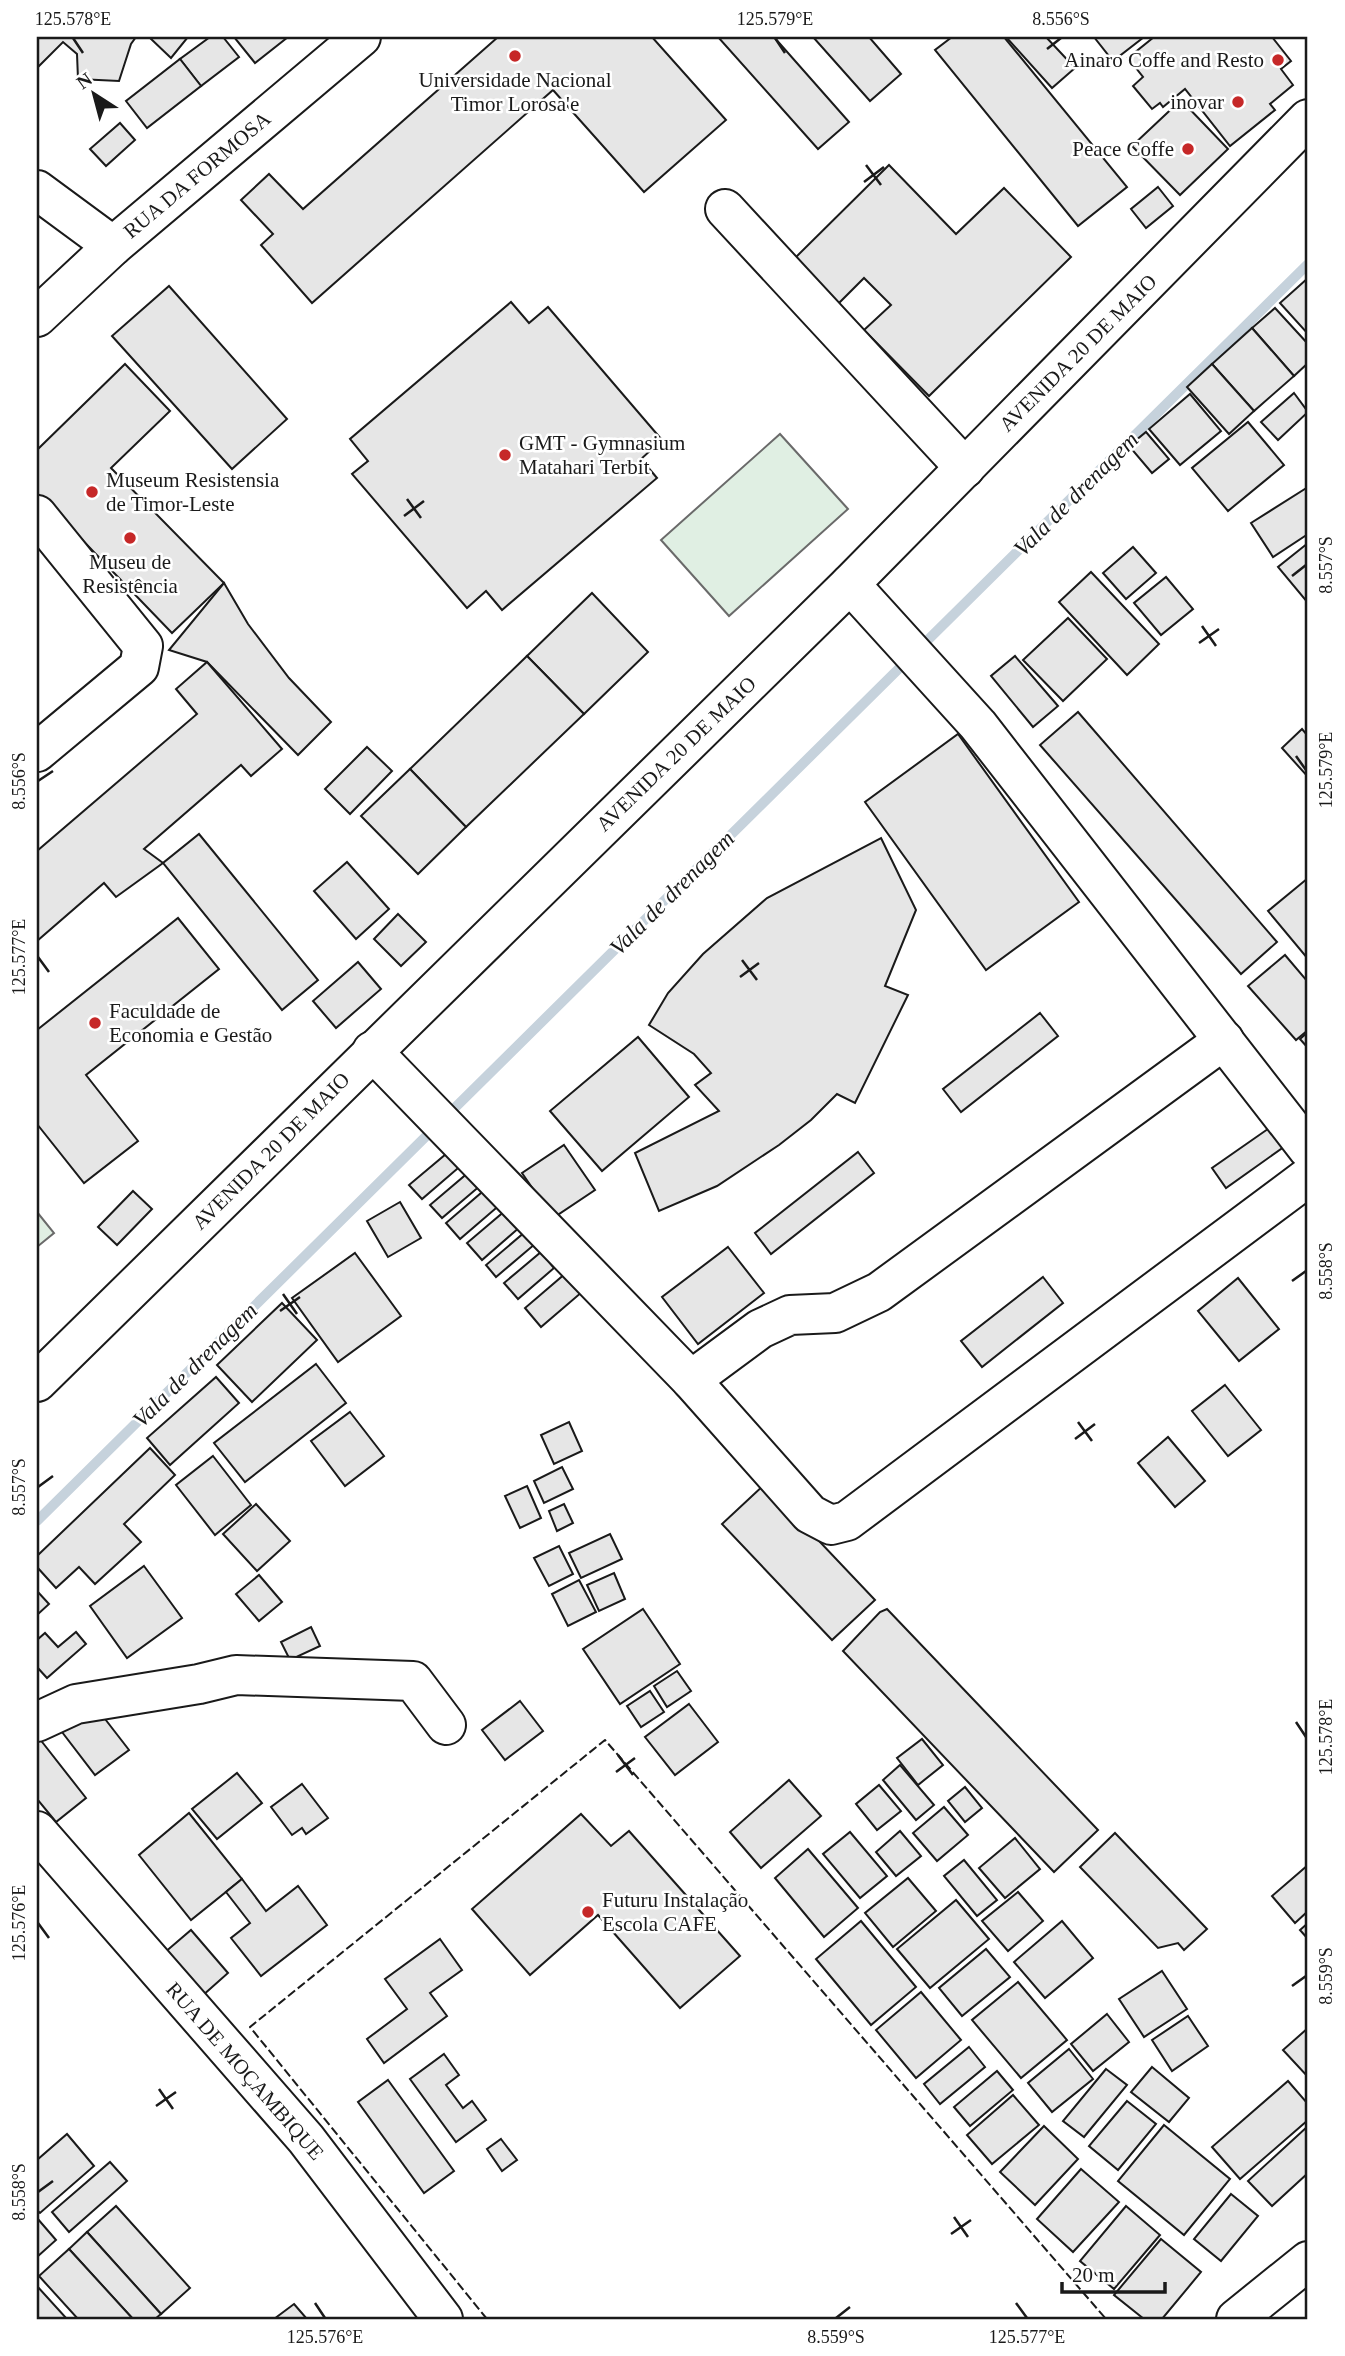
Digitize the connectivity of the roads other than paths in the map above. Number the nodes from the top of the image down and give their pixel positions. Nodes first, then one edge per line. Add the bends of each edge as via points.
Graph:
1 (361, 37) edge
2 (1308, 119) edge
3 (37, 190) edge
4 (725, 209) dead end
5 (113, 246) junction
6 (37, 317) edge
7 (965, 468) junction
8 (37, 515) edge
9 (850, 584) junction
10 (37, 752) edge
11 (1224, 1040) junction
12 (372, 1051) junction
13 (1308, 1149) edge
14 (1308, 1177) edge
15 (691, 1380) junction
16 (37, 1382) edge
17 (37, 1722) edge
18 (446, 1725) dead end
19 (37, 1830) edge
20 (1308, 2260) edge
21 (443, 2319) edge
22 (1236, 2319) edge

1 - 5 street, RUA DA FORMOSA
2 - 7 street, AVENIDA 20 DE MAIO
3 - 5 street
4 - 7 street
5 - 6 street, RUA DA FORMOSA
7 - 9 street, AVENIDA 20 DE MAIO
8 - 10 street via 143,646 139,667
9 - 11 street via 978,725
9 - 12 street, AVENIDA 20 DE MAIO
11 - 13 street
11 - 15 street via 878,1292 835,1313 790,1315 760,1329
12 - 15 street
12 - 16 street, AVENIDA 20 DE MAIO
14 - 15 street via 847,1521 831,1525 810,1514
17 - 18 street via 76,1704 236,1675 413,1681
19 - 21 street, RUA DE MOÇAMBIQUE via 306,2139
20 - 22 street

